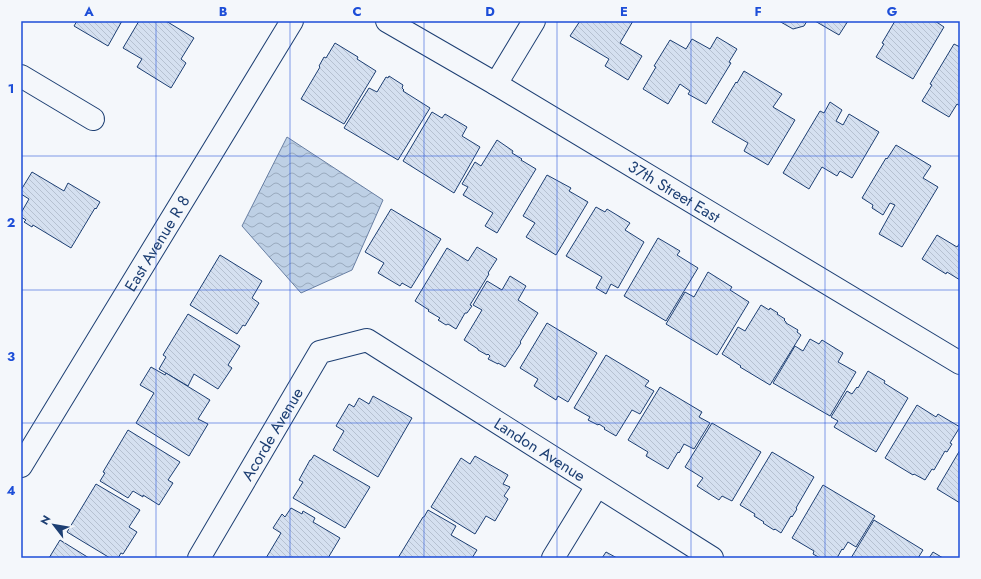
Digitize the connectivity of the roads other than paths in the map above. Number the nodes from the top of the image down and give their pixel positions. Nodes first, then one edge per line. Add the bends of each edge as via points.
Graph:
1 (292, 21) edge
2 (388, 21) edge
3 (534, 21) edge
4 (21, 76) edge
5 (496, 84) junction
6 (93, 119) dead end
7 (367, 340) joint
8 (960, 363) edge
9 (21, 466) edge
10 (597, 486) junction
11 (198, 558) edge
12 (553, 558) edge
13 (712, 558) edge

1 - 9 street, East Avenue R 8
2 - 5 street, 37th Street East
3 - 5 street
4 - 6 street
5 - 8 street, 37th Street East
7 - 10 street, Landon Avenue
7 - 11 street, Acorde Avenue via 320,352
10 - 12 street
10 - 13 street, Landon Avenue

